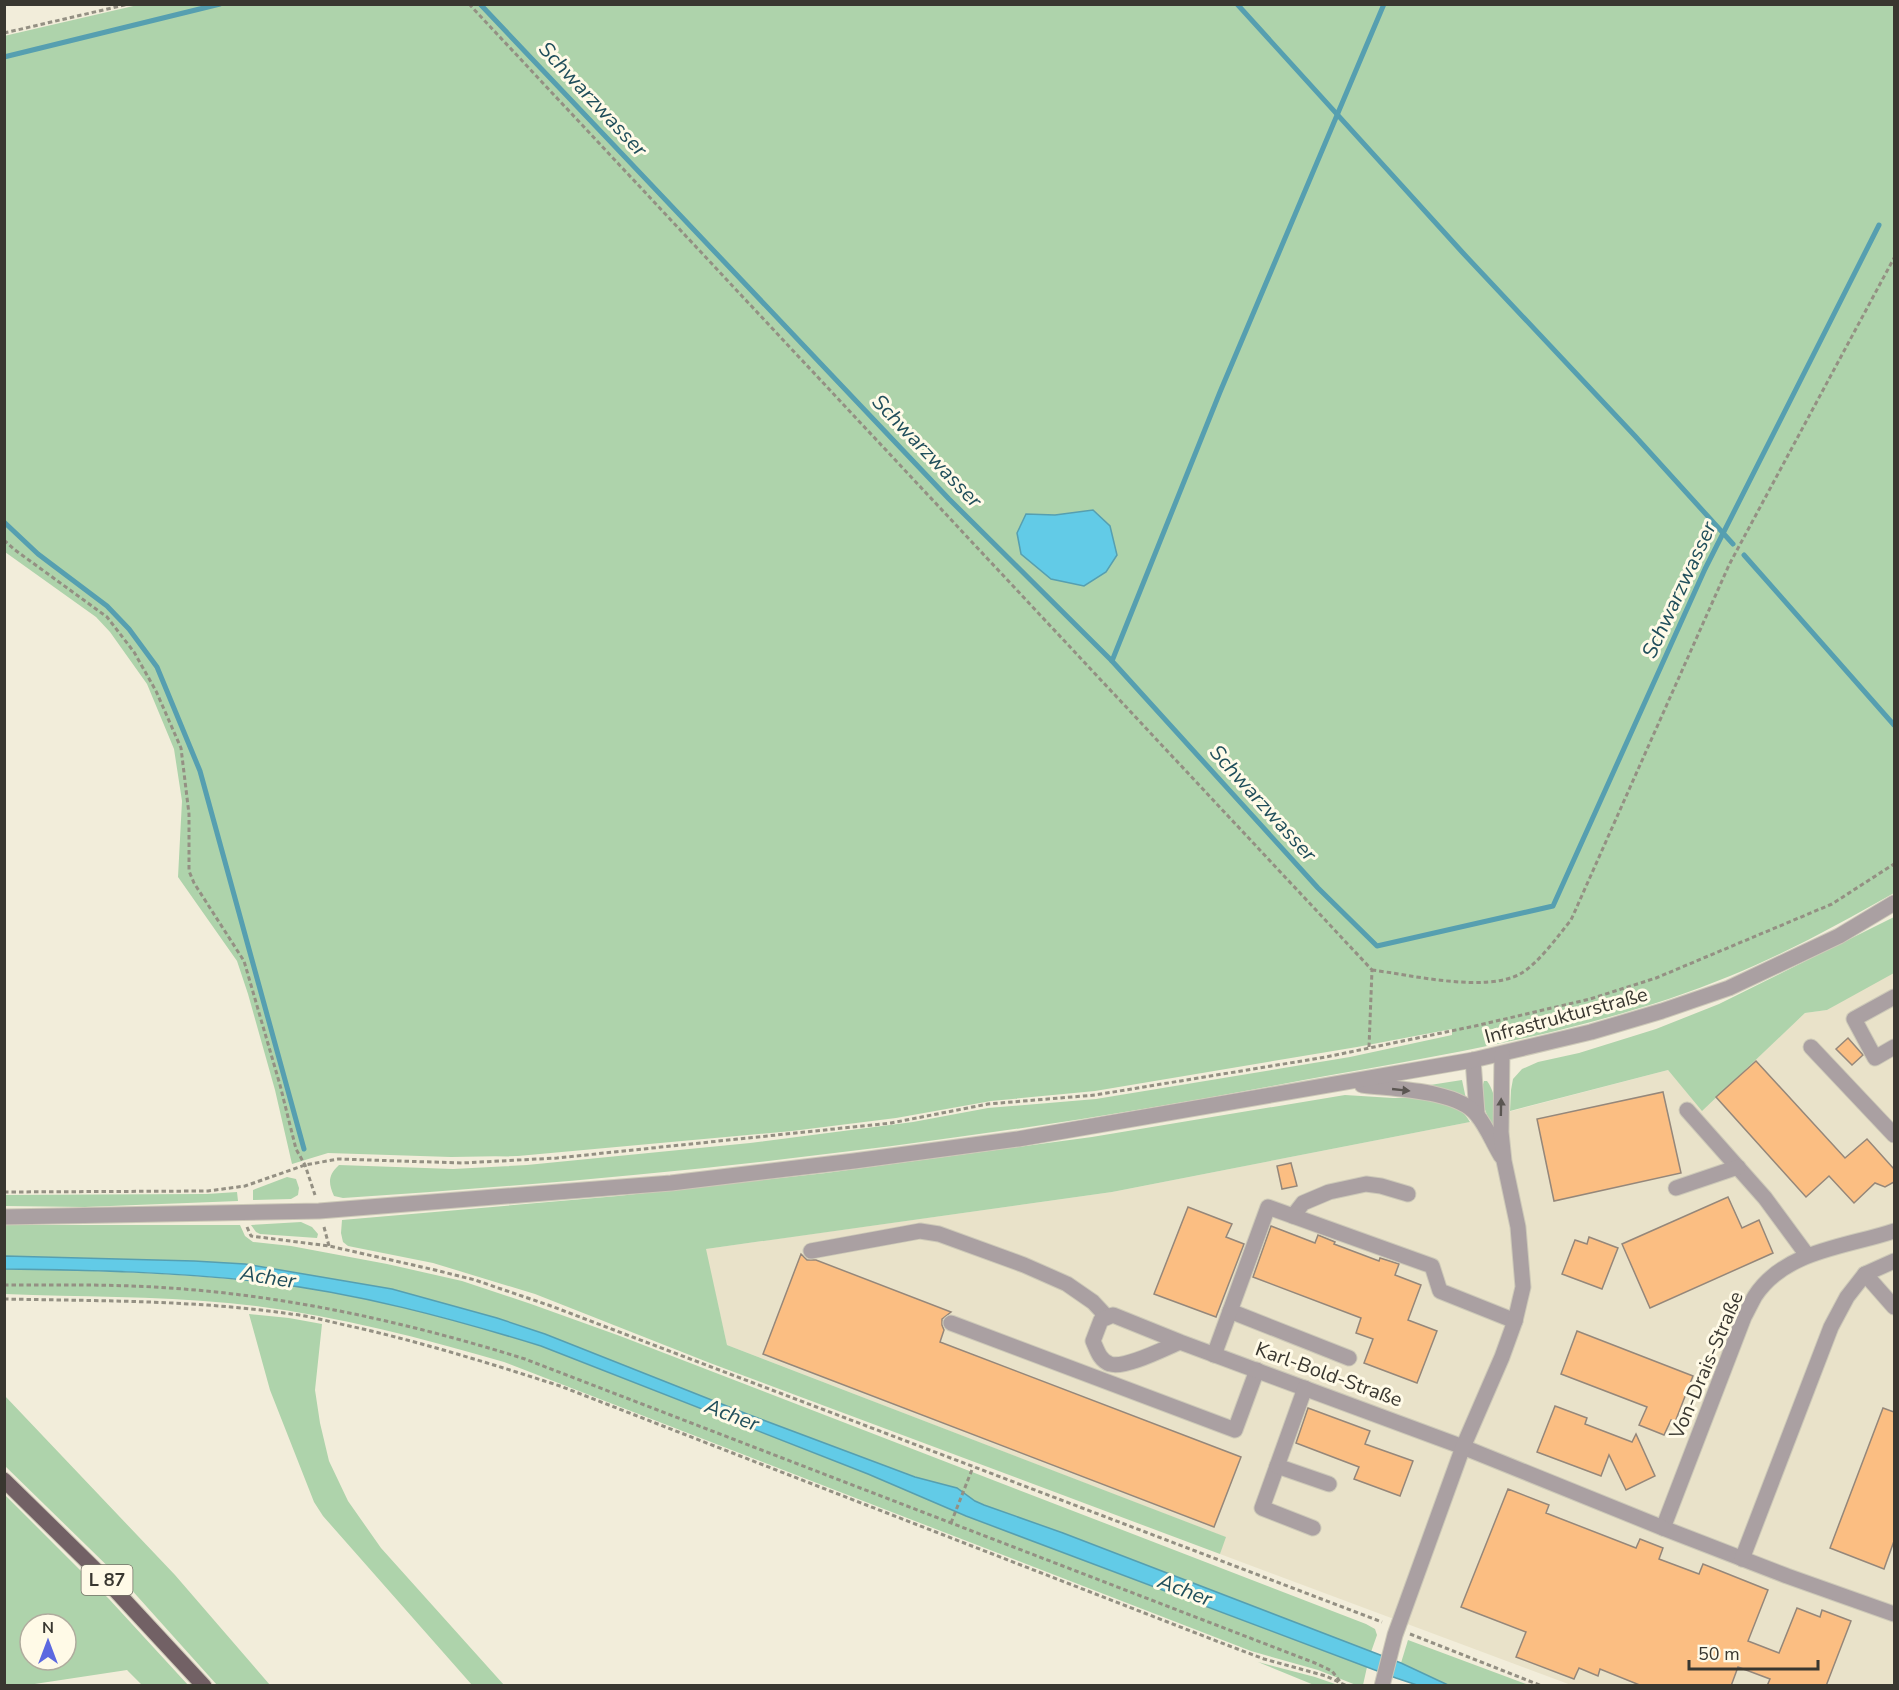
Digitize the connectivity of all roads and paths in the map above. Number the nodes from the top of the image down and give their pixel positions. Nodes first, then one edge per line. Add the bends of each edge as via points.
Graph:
1 (129, 4) edge
2 (470, 4) edge
3 (4, 33) edge
4 (1894, 258) edge
5 (4, 540) edge
6 (1894, 864) edge
7 (1894, 903) edge
8 (1372, 970) junction
9 (1894, 997) edge
10 (1811, 1047) dead end
11 (1894, 1047) edge
12 (1369, 1048) junction
13 (1502, 1054) junction
14 (1473, 1060) junction
15 (1343, 1083) junction
16 (1687, 1110) dead end
17 (1477, 1113) junction
18 (1894, 1135) edge
19 (1504, 1161) junction
20 (305, 1165) junction
21 (1738, 1167) junction
22 (245, 1186) junction
23 (1676, 1188) dead end
24 (4, 1192) edge
25 (245, 1194) dead end
26 (1408, 1194) dead end
27 (1293, 1216) junction
28 (4, 1217) edge
29 (246, 1225) dead end
30 (1894, 1231) edge
31 (811, 1251) dead end
32 (1808, 1255) junction
33 (1894, 1261) edge
34 (1865, 1274) junction
35 (4, 1285) edge
36 (4, 1299) edge
37 (1894, 1307) edge
38 (1230, 1311) junction
39 (1107, 1317) junction
40 (1515, 1321) junction
41 (951, 1323) dead end
42 (1180, 1342) junction
43 (1214, 1355) junction
44 (1349, 1358) dead end
45 (1257, 1370) junction
46 (1305, 1388) junction
47 (1463, 1447) junction
48 (1277, 1466) junction
49 (973, 1467) junction
50 (4, 1480) edge
51 (1329, 1484) dead end
52 (951, 1523) junction
53 (1313, 1528) dead end
54 (1663, 1528) junction
55 (1742, 1558) junction
56 (1894, 1614) edge
57 (1397, 1631) junction
58 (1341, 1683) junction
59 (204, 1686) edge
60 (1347, 1686) edge
61 (1382, 1686) edge
62 (1542, 1686) edge

1 - 3 path
2 - 8 path
4 - 8 path via 1728,565 1571,920 1547,950 1520,974 1498,981 1475,984
5 - 20 path via 107,617 134,652 156,691 181,748 189,814 189,871 244,961 296,1149
6 - 12 path via 1832,904 1656,978 1590,999
7 - 13 street, Infrastrukturstraße via 1839,936 1729,988 1592,1032
8 - 12 path
9 - 11 street via 1854,1019 1875,1058
10 - 18 street
12 - 20 path via 1095,1095 988,1104 891,1123 557,1158 462,1163 338,1159
13 - 14 street, Infrastrukturstraße
19 -> 13 street
14 - 15 street, Infrastrukturstraße
14 - 17 street
15 -> 17 street via 1444,1096
15 - 28 street, Infrastrukturstraße via 1007,1140 659,1184 319,1211
16 - 21 street
17 - 19 street
19 - 40 street via 1522,1258 1523,1287
20 - 22 path
21 - 23 street
21 - 32 street
22 - 24 path via 208,1191
22 - 25 path
26 - 27 street via 1366,1184 1329,1192 1303,1203
27 - 38 street via 1268,1207
27 - 40 street via 1432,1266 1440,1291
29 - 49 path via 251,1236 258,1238 328,1246 475,1280
30 - 32 street, Von-Drais-Straße
31 - 39 street via 920,1231 939,1234 1067,1284
32 - 54 street, Von-Drais-Straße via 1778,1273 1756,1295 1744,1317
33 - 34 street
34 - 37 street
34 - 55 street via 1831,1327
35 - 52 path via 168,1288 281,1300 456,1338 525,1359
36 - 58 path via 178,1303 294,1314 475,1358 560,1386 1241,1651
38 - 43 street
38 - 44 street
39 - 42 street, Karl-Bold-Straße via 1113,1315
39 - 42 street via 1101,1320 1093,1341 1101,1358 1111,1364 1124,1364
40 - 47 street
41 - 45 street via 1235,1430
42 - 43 street, Karl-Bold-Straße
43 - 45 street, Karl-Bold-Straße
45 - 46 street, Karl-Bold-Straße
46 - 47 street, Karl-Bold-Straße
46 - 48 street
47 - 54 street
47 - 57 street
48 - 51 street
48 - 53 street via 1262,1508
49 - 52 path
49 - 57 path
50 - 59 main road, L 87 via 103,1577
52 - 58 path via 1315,1663 1332,1671
54 - 55 street
55 - 56 street
57 - 61 street
57 - 62 path
58 - 60 path

